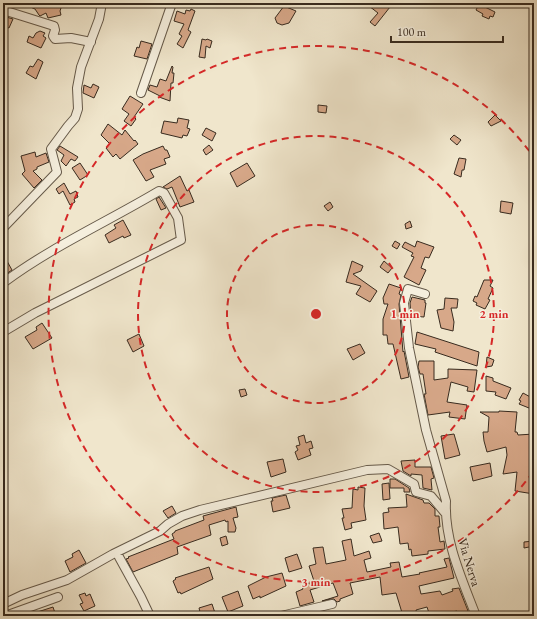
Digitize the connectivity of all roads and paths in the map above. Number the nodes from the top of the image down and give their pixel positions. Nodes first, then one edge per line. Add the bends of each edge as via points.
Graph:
1 (102, 3) edge
2 (172, 3) edge
3 (3, 10) edge
4 (91, 42) junction
5 (141, 93) dead end
6 (3, 228) edge
7 (3, 283) edge
8 (425, 294) dead end
9 (3, 332) edge
10 (446, 514) junction
11 (119, 557) dead end
12 (58, 597) dead end
13 (3, 604) edge
14 (332, 604) dead end
15 (5, 616) edge
16 (150, 616) edge
17 (281, 616) edge
18 (476, 616) edge

1 - 4 street
2 - 5 street
3 - 4 street via 54,26 55,40 71,38
4 - 6 street via 81,67 75,118 52,150 57,172
7 - 9 street via 61,246 158,192 164,194 178,218 181,240 35,313
8 - 10 street, Via Nerva via 408,289 404,303 414,376 446,501
10 - 13 street via 431,496 416,492 414,484 388,469 367,470 182,516 160,531 67,580
10 - 18 street, Via Nerva via 453,555
11 - 16 street
12 - 15 street
14 - 17 street

